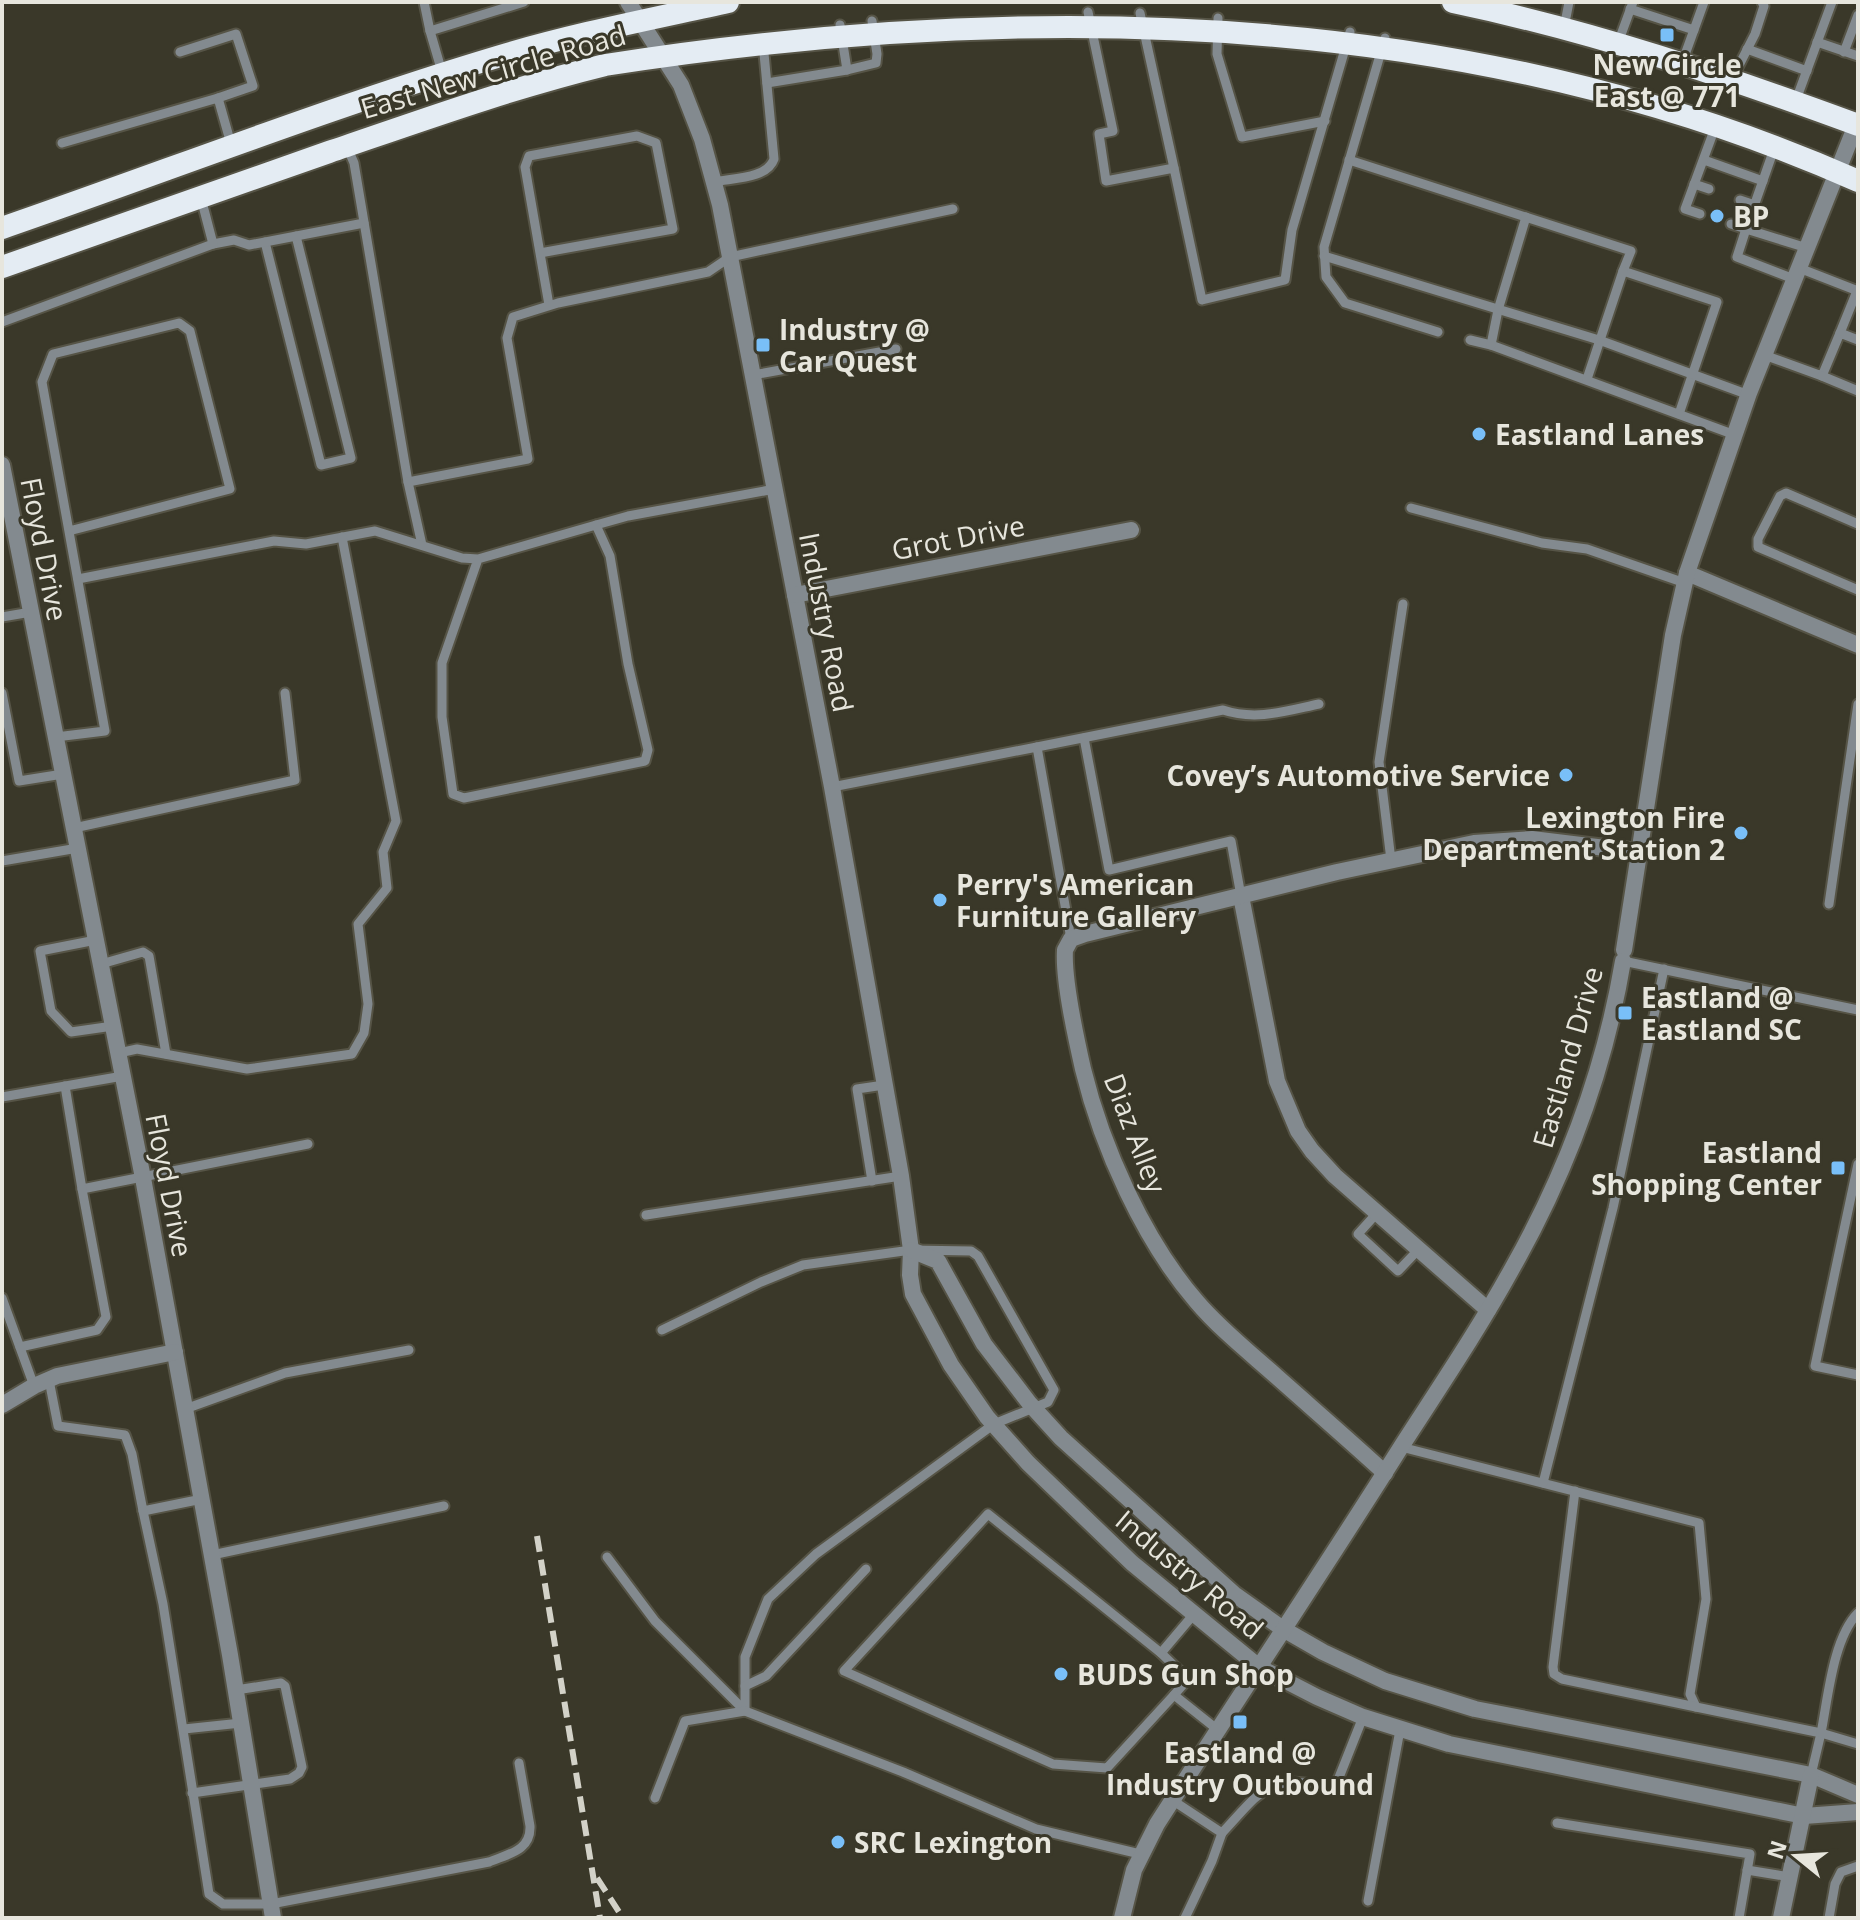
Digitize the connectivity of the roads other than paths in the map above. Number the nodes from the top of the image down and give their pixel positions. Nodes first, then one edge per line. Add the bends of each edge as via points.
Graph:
1 (424, 2) edge
2 (524, 2) edge
3 (728, 2) edge
4 (1453, 2) edge
5 (1569, 2) edge
6 (1704, 2) edge
7 (1762, 2) edge
8 (1832, 2) edge
9 (1494, 6) edge
10 (1632, 6) edge
11 (634, 11) edge
12 (1088, 12) junction
13 (1140, 13) junction
14 (1858, 15) edge
15 (1218, 18) junction
16 (872, 21) junction
17 (840, 25) junction
18 (1564, 28) junction
19 (1694, 30) junction
20 (430, 31) junction
21 (1350, 32) junction
22 (762, 36) junction
23 (1385, 38) junction
24 (1817, 42) junction
25 (1618, 43) junction
26 (1747, 49) junction
27 (180, 52) dead end
28 (1844, 52) junction
29 (662, 54) junction
30 (1858, 56) edge
31 (1682, 64) junction
32 (847, 70) junction
33 (1807, 71) junction
34 (443, 75) junction
35 (1732, 79) junction
36 (767, 83) junction
37 (218, 98) junction
38 (1795, 102) junction
39 (1325, 121) junction
40 (1857, 123) edge
41 (1716, 125) junction
42 (62, 143) dead end
43 (347, 146) junction
44 (231, 148) junction
45 (1774, 148) junction
46 (1349, 160) junction
47 (1704, 160) junction
48 (1174, 168) junction
49 (1837, 172) junction
50 (1763, 181) junction
51 (1858, 181) edge
52 (714, 182) junction
53 (1694, 184) junction
54 (1709, 189) dead end
55 (201, 197) junction
56 (1740, 200) dead end
57 (1755, 205) junction
58 (953, 209) dead end
59 (1700, 214) dead end
60 (1526, 217) junction
61 (364, 223) junction
62 (1731, 224) dead end
63 (2, 228) edge
64 (1746, 229) junction
65 (296, 236) junction
66 (265, 242) junction
67 (213, 244) junction
68 (1807, 248) junction
69 (540, 253) junction
70 (1324, 256) junction
71 (730, 257) junction
72 (2, 267) edge
73 (1623, 271) junction
74 (1797, 274) junction
75 (1858, 291) edge
76 (549, 305) junction
77 (1498, 310) junction
78 (2, 322) edge
79 (1438, 332) dead end
80 (1840, 333) junction
81 (1470, 340) dead end
82 (1599, 340) junction
83 (1858, 340) edge
84 (1491, 345) junction
85 (896, 349) dead end
86 (1764, 355) junction
87 (753, 375) junction
88 (1692, 375) junction
89 (1822, 376) junction
90 (1587, 379) junction
91 (1858, 391) edge
92 (1749, 395) junction
93 (1679, 414) junction
94 (1735, 435) junction
95 (2, 465) edge
96 (408, 482) junction
97 (775, 489) junction
98 (1411, 508) dead end
99 (1858, 524) edge
100 (596, 525) junction
101 (1131, 530) dead end
102 (69, 531) junction
103 (342, 537) junction
104 (422, 545) junction
105 (478, 559) junction
106 (1686, 578) junction
107 (78, 579) junction
108 (1858, 590) edge
109 (795, 595) junction
110 (1403, 604) dead end
111 (31, 612) junction
112 (2, 617) edge
113 (1858, 645) edge
114 (2, 693) edge
115 (285, 693) dead end
116 (1319, 704) dead end
117 (1858, 704) edge
118 (56, 737) junction
119 (1084, 738) junction
120 (1037, 747) junction
121 (63, 774) junction
122 (832, 787) junction
123 (74, 828) junction
124 (78, 848) junction
125 (1638, 852) junction
126 (1391, 860) junction
127 (2, 861) edge
128 (1241, 896) junction
129 (1829, 904) dead end
130 (1071, 939) junction
131 (96, 940) junction
132 (1623, 955) junction
133 (101, 964) junction
134 (1664, 969) junction
135 (1858, 1010) edge
136 (113, 1026) junction
137 (119, 1053) junction
138 (166, 1054) junction
139 (123, 1076) junction
140 (884, 1085) junction
141 (65, 1086) junction
142 (2, 1097) edge
143 (308, 1144) dead end
144 (1858, 1164) edge
145 (901, 1176) junction
146 (143, 1178) junction
147 (872, 1181) junction
148 (82, 1189) junction
149 (1377, 1213) junction
150 (646, 1215) dead end
151 (1419, 1249) junction
152 (911, 1250) junction
153 (2, 1298) edge
154 (1488, 1310) junction
155 (662, 1330) dead end
156 (20, 1347) junction
157 (409, 1350) dead end
158 (175, 1352) junction
159 (1858, 1375) edge
160 (41, 1383) junction
161 (2, 1405) edge
162 (1034, 1408) junction
163 (185, 1409) junction
164 (994, 1424) junction
165 (1401, 1447) junction
166 (1385, 1473) junction
167 (1543, 1483) junction
168 (1575, 1491) junction
169 (202, 1499) junction
170 (444, 1506) dead end
171 (143, 1511) junction
172 (212, 1555) junction
173 (607, 1557) dead end
174 (866, 1569) dead end
175 (1858, 1613) edge
176 (1194, 1614) junction
177 (1283, 1629) junction
178 (1161, 1653) junction
179 (1259, 1667) junction
180 (745, 1686) junction
181 (236, 1690) junction
182 (1174, 1695) junction
183 (1696, 1707) junction
184 (745, 1711) junction
185 (1363, 1717) junction
186 (241, 1723) junction
187 (184, 1729) junction
188 (1218, 1730) junction
189 (1400, 1730) junction
190 (1821, 1733) junction
191 (1858, 1744) edge
192 (519, 1763) dead end
193 (1811, 1775) junction
194 (251, 1785) junction
195 (192, 1793) junction
196 (1858, 1795) edge
197 (655, 1798) dead end
198 (1172, 1800) junction
199 (1858, 1812) edge
200 (1804, 1816) junction
201 (1557, 1823) dead end
202 (1222, 1833) junction
203 (1140, 1854) junction
204 (1858, 1866) edge
205 (1747, 1870) junction
206 (1790, 1877) junction
207 (1368, 1901) dead end
208 (272, 1911) edge
209 (1122, 1918) edge
210 (1185, 1918) edge
211 (1739, 1918) edge
212 (1781, 1918) edge
213 (1829, 1918) edge

1 - 20 lane
2 - 20 lane
3 - 11 highway, East New Circle Road
4 - 9 highway
5 - 18 lane
6 - 19 lane
7 - 26 lane
8 - 24 lane
9 - 18 highway
10 - 19 lane
10 - 25 lane
11 - 29 street, Industry Road
11 - 34 highway, East New Circle Road
12 - 13 highway, East New Circle Road
12 - 16 highway, East New Circle Road via 1005,11
12 - 48 lane via 1113,131 1099,134 1106,181
13 - 15 highway, East New Circle Road
13 - 48 lane
14 - 28 lane
15 - 21 highway, East New Circle Road
15 - 39 lane via 1217,54 1242,137
16 - 17 highway, East New Circle Road
16 - 32 lane via 876,63
17 - 22 highway, East New Circle Road
17 - 32 lane
18 - 25 highway
19 - 31 lane
20 - 34 lane
21 - 23 highway, East New Circle Road
21 - 39 lane
22 - 29 highway, East New Circle Road
22 - 36 lane
23 - 41 highway, East New Circle Road via 1611,90
23 - 46 lane
24 - 28 lane
24 - 33 lane
25 - 31 highway
26 - 33 lane
26 - 35 lane
27 - 37 lane via 236,34 253,86
28 - 30 lane
29 - 43 highway, East New Circle Road via 520,89
29 - 52 street, Industry Road via 692,108
31 - 35 highway
32 - 36 lane
33 - 38 lane
34 - 44 highway, East New Circle Road
35 - 38 highway
36 - 52 lane via 771,166
37 - 42 lane
37 - 44 lane
38 - 40 highway
39 - 48 lane via 1292,230 1285,280 1202,300
40 - 49 street, Eastland Drive
41 - 45 highway, East New Circle Road
41 - 47 lane
43 - 55 highway, East New Circle Road
43 - 61 lane
44 - 63 highway, East New Circle Road
45 - 49 highway, East New Circle Road
45 - 50 lane
46 - 60 lane
46 - 70 lane
47 - 50 lane
47 - 53 lane
49 - 51 highway, East New Circle Road
49 - 68 street, Eastland Drive
50 - 57 lane
52 - 71 street, Industry Road
53 - 54 lane
53 - 59 lane via 1685,209
55 - 67 lane
55 - 72 highway, East New Circle Road
56 - 57 lane
57 - 64 lane
58 - 71 lane
60 - 73 lane via 1631,251
60 - 77 lane
61 - 65 lane
61 - 96 lane
62 - 64 lane
64 - 68 lane
64 - 74 lane via 1737,257
65 - 66 lane
65 - 66 lane via 351,458 321,465
66 - 67 lane
67 - 78 lane
68 - 74 street, Eastland Drive
69 - 69 lane via 525,167 529,156 637,136 656,143 673,229
69 - 76 lane
70 - 77 lane
70 - 79 lane via 1326,277 1345,303
71 - 76 lane via 708,272
71 - 87 street, Industry Road
73 - 82 lane
73 - 88 lane via 1717,302
74 - 75 lane
74 - 86 street, Eastland Drive
75 - 80 lane
76 - 96 lane via 513,317 507,338 528,459
77 - 82 lane
77 - 84 lane
80 - 83 lane
80 - 89 lane
81 - 84 lane
82 - 88 lane
82 - 90 lane
84 - 90 lane
85 - 87 lane
86 - 89 lane
86 - 92 street, Eastland Drive
87 - 97 street, Industry Road
88 - 92 lane
88 - 93 lane
89 - 91 lane
90 - 93 lane
92 - 94 street, Eastland Drive
93 - 94 lane
94 - 106 street, Eastland Drive
95 - 111 street, Floyd Drive
96 - 104 lane
97 - 100 lane
97 - 109 street, Industry Road
98 - 106 lane
99 - 108 lane via 1786,493 1758,547
100 - 105 lane
100 - 105 lane via 610,556 648,750 645,761 464,798 453,794 442,717 442,663
101 - 109 street, Grot Drive
102 - 102 lane via 42,382 53,354 179,323 190,331 230,489
102 - 107 lane
103 - 104 lane via 375,531
103 - 107 lane via 306,544 274,541
103 - 138 lane via 396,821 383,852 387,888 358,924 368,1004 364,1033 352,1054 247,1069
104 - 105 lane
106 - 113 street
106 - 125 street, Eastland Drive
107 - 118 lane via 105,731
109 - 122 street, Industry Road
110 - 126 lane via 1379,762
111 - 112 lane
111 - 118 street, Floyd Drive
114 - 121 lane via 19,781
115 - 123 lane via 295,780
116 - 119 lane via 1259,717 1223,710
117 - 129 lane
118 - 121 street, Floyd Drive
119 - 120 lane
119 - 128 lane via 1109,870 1231,841
120 - 122 lane
120 - 130 lane
121 - 123 street, Floyd Drive
122 - 140 street, Industry Road
123 - 124 street, Floyd Drive
124 - 127 lane
124 - 131 street, Floyd Drive
125 - 126 street via 1504,839
125 - 132 street, Eastland Drive
126 - 128 street
128 - 130 street
128 - 149 street via 1277,1081 1289,1110 1312,1151
130 - 166 street, Diaz Alley via 1064,957 1088,1089 1113,1164 1143,1220 1197,1302
131 - 133 street, Floyd Drive
131 - 136 lane via 40,951 51,1011 71,1032
132 - 134 lane
132 - 154 street, Eastland Drive via 1605,1040 1571,1146
133 - 136 street, Floyd Drive
133 - 138 lane via 143,952 149,956
134 - 135 lane
134 - 167 lane via 1613,1208
136 - 137 street, Floyd Drive
137 - 138 lane via 137,1049
137 - 139 street, Floyd Drive
139 - 141 lane
139 - 146 street, Floyd Drive
140 - 145 street, Industry Road
140 - 147 lane via 857,1089
141 - 142 lane
141 - 148 lane
143 - 146 lane
144 - 159 lane via 1815,1366
145 - 147 lane
145 - 152 street, Industry Road
146 - 148 lane
146 - 158 street, Floyd Drive
147 - 150 lane
148 - 156 lane via 106,1317 97,1330
149 - 151 street
149 - 151 lane via 1358,1234 1398,1271
151 - 154 street
152 - 155 lane via 803,1265
152 - 162 street, Industry Road via 938,1261 984,1344
152 - 162 lane via 963,1250 978,1256 1052,1384 1048,1402
152 - 164 street, Industry Road via 913,1294 951,1365
153 - 156 lane
154 - 165 street, Eastland Drive
156 - 160 lane
157 - 163 lane via 285,1373
158 - 160 street
158 - 163 street, Floyd Drive
160 - 161 street
160 - 171 lane via 58,1426 125,1435
162 - 164 lane
162 - 177 street, Industry Road via 1222,1583
163 - 169 street, Floyd Drive
164 - 176 street, Industry Road via 1132,1563
164 - 180 lane via 816,1554 768,1599 745,1657
165 - 166 street, Eastland Drive
165 - 167 lane
166 - 177 street, Eastland Drive
167 - 168 lane
168 - 183 lane via 1699,1523 1706,1599 1690,1694
168 - 183 lane via 1554,1674
169 - 171 lane
169 - 172 street, Floyd Drive
170 - 172 lane
171 - 187 lane
172 - 181 street, Floyd Drive
173 - 184 lane via 655,1621
174 - 180 lane via 766,1676
175 - 190 lane via 1841,1641
176 - 178 lane
176 - 179 street, Industry Road
177 - 179 street, Eastland Drive
177 - 193 street, Industry Road via 1356,1669 1436,1699
178 - 182 lane via 1188,1679
178 - 182 lane via 988,1514 844,1671 1053,1764 1107,1768
179 - 185 street, Industry Road
179 - 188 street, Eastland Drive
180 - 184 lane
181 - 186 street, Floyd Drive
181 - 194 lane via 285,1686 302,1767 290,1779
182 - 188 lane
183 - 190 lane
184 - 197 lane via 685,1721
184 - 203 lane via 1036,1829
185 - 189 street, Industry Road
185 - 202 lane via 1338,1780 1326,1788 1304,1781 1265,1788
186 - 187 lane
186 - 194 street, Floyd Drive
187 - 195 lane
188 - 198 street, Eastland Drive
189 - 200 street, Industry Road
189 - 207 lane
190 - 191 lane
190 - 193 lane
192 - 208 lane via 530,1826 522,1849 489,1862
193 - 196 street, Industry Road
193 - 200 street
194 - 195 lane
194 - 208 street, Floyd Drive
195 - 208 lane via 209,1894 223,1904
198 - 202 lane
198 - 203 street, Eastland Drive
199 - 200 street, Industry Road
200 - 206 street
201 - 205 lane via 1750,1854
202 - 210 lane
203 - 209 street, Eastland Drive
204 - 213 lane via 1841,1872
205 - 206 lane
205 - 211 lane
206 - 212 street

